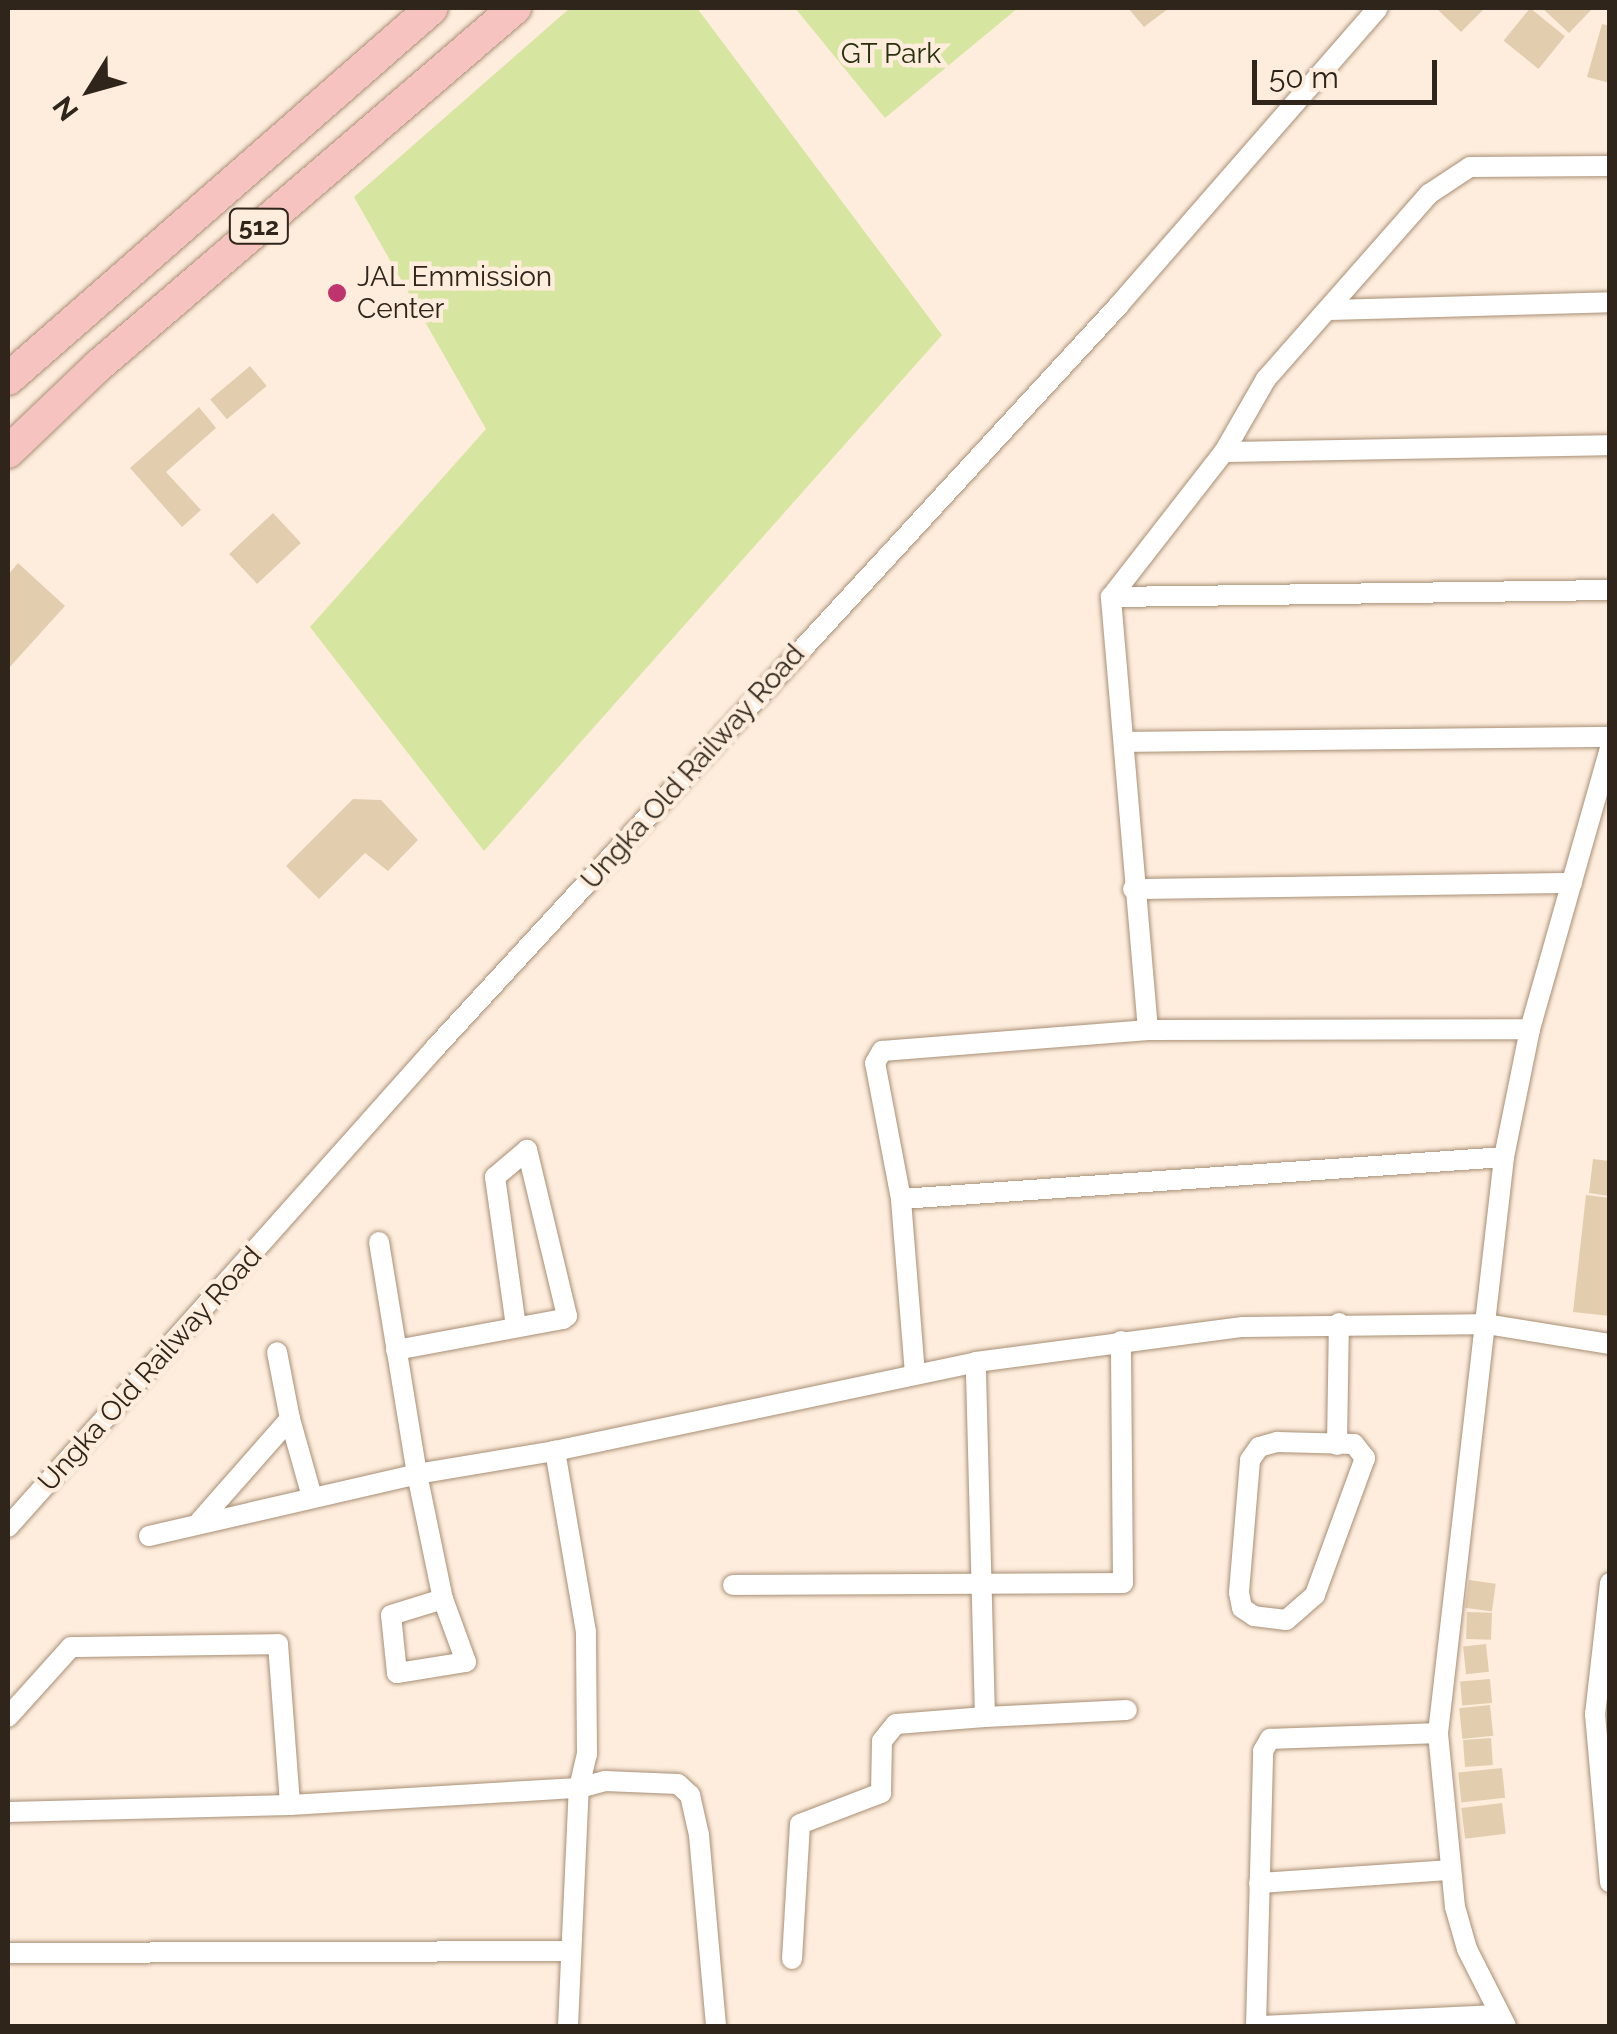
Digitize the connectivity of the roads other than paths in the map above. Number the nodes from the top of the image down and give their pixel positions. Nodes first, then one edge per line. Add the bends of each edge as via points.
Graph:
1 (432, 8) edge
2 (516, 8) edge
3 (1378, 8) edge
4 (1610, 166) edge
5 (1610, 302) edge
6 (1331, 310) junction
7 (8, 379) edge
8 (1610, 444) edge
9 (8, 452) edge
10 (1224, 452) junction
11 (1610, 590) edge
12 (1111, 597) junction
13 (1610, 737) edge
14 (1125, 742) junction
15 (1610, 748) edge
16 (1572, 883) junction
17 (1134, 889) junction
18 (1530, 1029) junction
19 (1148, 1030) junction
20 (1504, 1157) junction
21 (902, 1199) junction
22 (379, 1242) dead end
23 (1339, 1322) junction
24 (1486, 1324) junction
25 (516, 1326) junction
26 (1122, 1341) junction
27 (1610, 1344) edge
28 (396, 1350) junction
29 (277, 1352) dead end
30 (976, 1362) junction
31 (915, 1374) junction
32 (290, 1419) junction
33 (1337, 1445) junction
34 (555, 1451) junction
35 (417, 1474) junction
36 (312, 1497) junction
37 (200, 1520) junction
38 (8, 1527) edge
39 (148, 1536) dead end
40 (1610, 1583) edge
41 (984, 1585) junction
42 (733, 1586) dead end
43 (443, 1598) junction
44 (1127, 1710) dead end
45 (8, 1717) edge
46 (985, 1717) junction
47 (1438, 1733) junction
48 (579, 1788) junction
49 (290, 1805) junction
50 (8, 1812) edge
51 (1448, 1870) junction
52 (1610, 1882) edge
53 (1259, 1883) junction
54 (568, 1951) junction
55 (8, 1953) edge
56 (792, 1958) dead end
57 (1502, 2021) edge
58 (568, 2026) edge
59 (716, 2026) edge
60 (1258, 2026) edge

1 - 7 main road, 512
2 - 9 main road, 512 via 98,366
3 - 38 street, Ungka Old Railway Road via 1118,306 412,1073
4 - 6 street via 1499,164 1452,175
5 - 6 street
6 - 10 street via 1266,379
8 - 10 street
10 - 12 street
11 - 12 street
12 - 14 street
13 - 14 street
14 - 17 street
15 - 16 street
16 - 17 street
16 - 18 street
17 - 19 street
18 - 19 street
18 - 20 street
19 - 21 street via 882,1051 874,1062
20 - 21 street
20 - 24 street
21 - 31 street
22 - 28 street
23 - 24 street
23 - 26 street
23 - 33 street
24 - 27 street
24 - 47 street
25 - 25 street via 563,1319 570,1312 527,1150 495,1177
25 - 28 street
26 - 30 street
26 - 41 street via 1122,1584
28 - 35 street
29 - 32 street
30 - 31 street
30 - 41 street
31 - 34 street
32 - 36 street
32 - 37 street
33 - 33 street via 1277,1442 1260,1447 1250,1460 1239,1592 1242,1608 1254,1616 1286,1620 1315,1594 1365,1458 1354,1444
34 - 35 street
34 - 48 street via 586,1632 587,1754
35 - 36 street
35 - 43 street
36 - 37 street
37 - 39 street
40 - 52 street via 1596,1714
41 - 42 street
41 - 46 street
43 - 43 street via 466,1664 397,1672 392,1614
44 - 46 street
45 - 49 street via 71,1647 278,1644
46 - 56 street via 896,1724 882,1741 881,1794 800,1824
47 - 51 street
47 - 53 street via 1270,1739 1263,1751
48 - 49 street
48 - 54 street
48 - 59 street via 649,1780 678,1784 690,1795
49 - 50 street
51 - 53 street
51 - 57 street via 1467,1950
53 - 60 street
54 - 55 street
54 - 58 street
57 - 60 street

